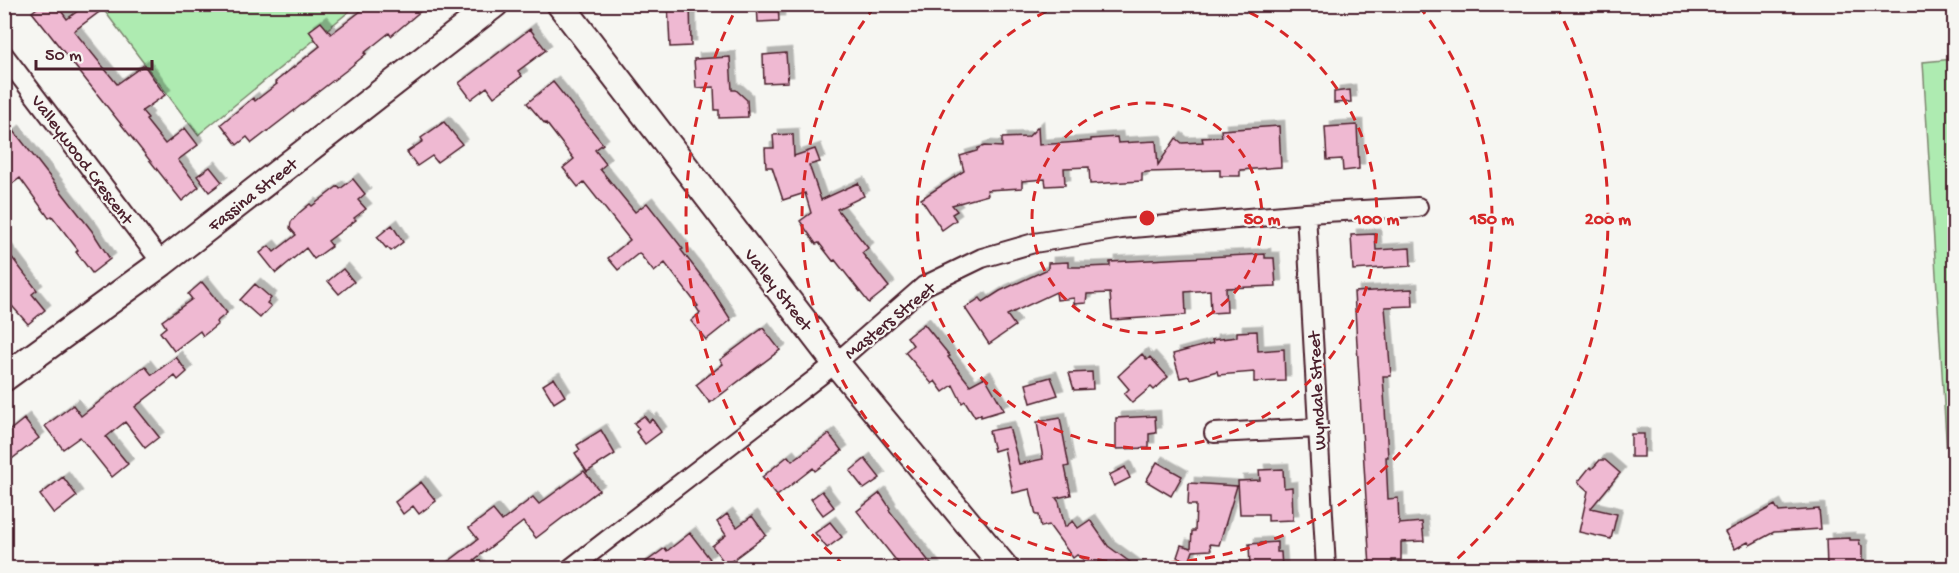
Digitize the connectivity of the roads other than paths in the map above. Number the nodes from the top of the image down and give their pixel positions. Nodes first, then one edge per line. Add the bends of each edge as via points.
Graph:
1 (495, 4) edge
2 (560, 4) edge
3 (4, 55) edge
4 (1418, 207) dead end
5 (1306, 213) junction
6 (162, 263) junction
7 (836, 363) junction
8 (4, 378) edge
9 (1318, 429) junction
10 (1214, 433) dead end
11 (571, 568) edge
12 (1005, 568) edge
13 (1326, 568) edge

1 - 6 main road, Fassina Street
2 - 7 main road, Valley Street
3 - 6 street, Valleywood Crescent
4 - 5 street, Masters Street
5 - 7 street, Masters Street via 1121,229 1034,243 982,258 924,286
5 - 9 street, Wyndale Street
6 - 8 main road, Fassina Street
7 - 11 street, Masters Street
7 - 12 main road, Valley Street
9 - 10 street
9 - 13 street, Wyndale Street

